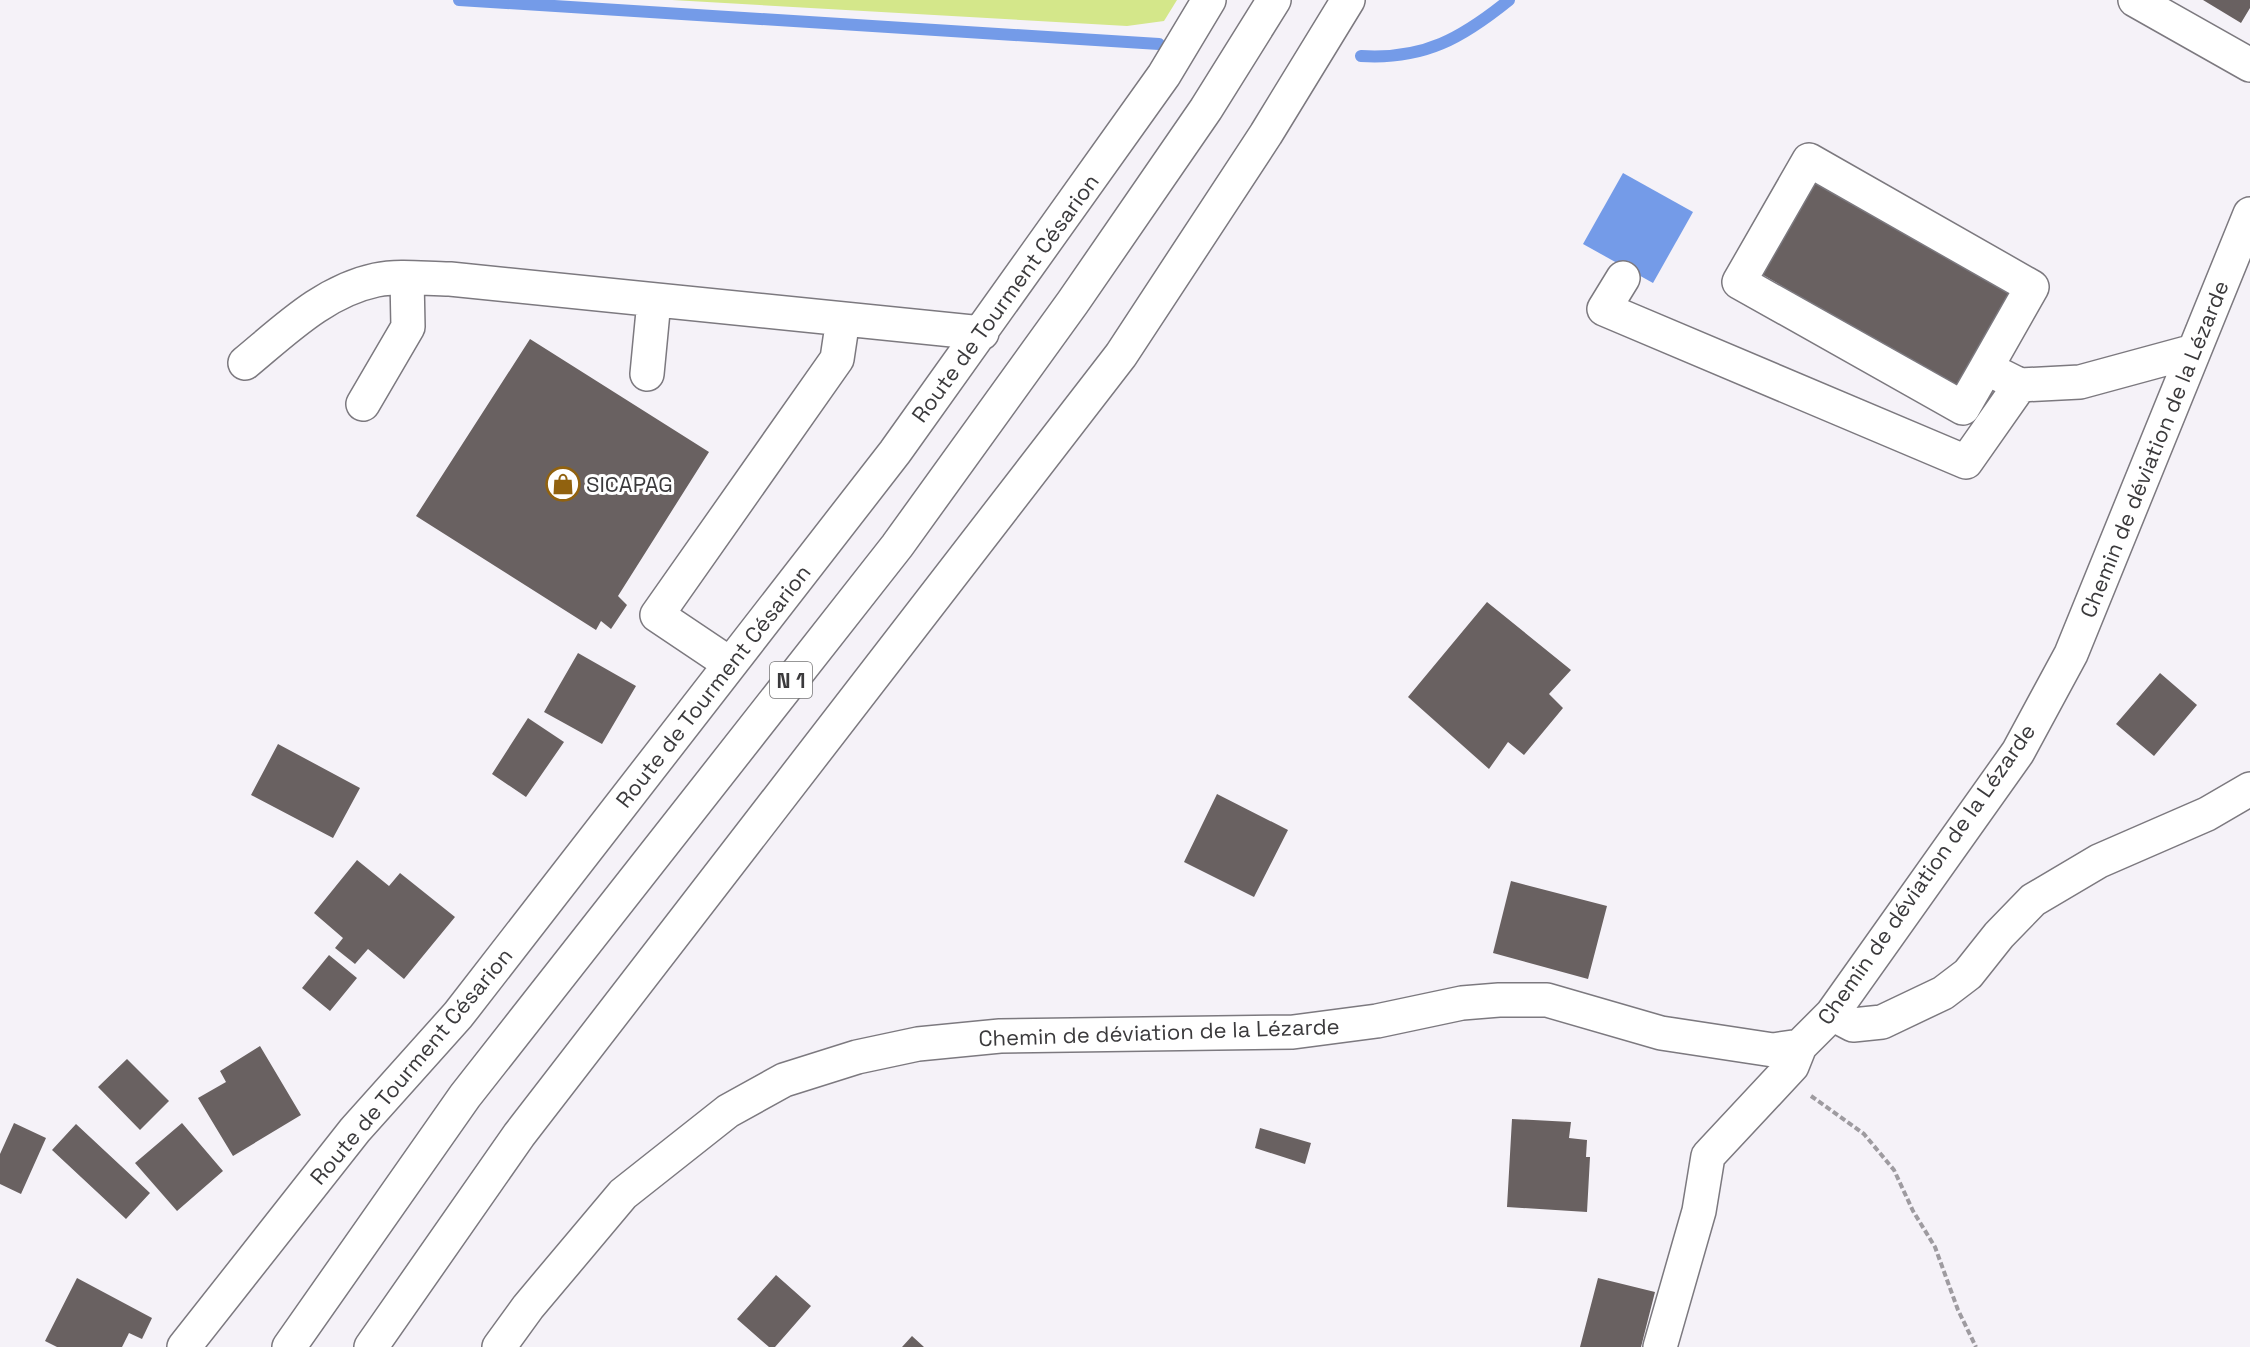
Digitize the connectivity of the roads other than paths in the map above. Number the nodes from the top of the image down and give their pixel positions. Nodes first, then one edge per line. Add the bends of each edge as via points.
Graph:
1 (1209, 0) edge
2 (1265, 0) edge
3 (1274, 0) edge
4 (1348, 0) edge
5 (2135, 0) edge
6 (1235, 62) junction
7 (2250, 65) edge
8 (2250, 214) edge
9 (406, 278) junction
10 (1623, 278) dead end
11 (654, 301) junction
12 (843, 319) junction
13 (982, 333) junction
14 (2194, 351) junction
15 (245, 363) dead end
16 (1986, 368) junction
17 (647, 374) dead end
18 (2019, 385) junction
19 (363, 404) dead end
20 (730, 664) junction
21 (2250, 789) edge
22 (1832, 1014) junction
23 (1796, 1056) junction
24 (184, 1347) edge
25 (289, 1347) edge
26 (371, 1347) edge
27 (499, 1347) edge
28 (1659, 1347) edge

1 - 13 main road, Route de Tourment Césarion via 1164,75
2 - 6 main road
3 - 6 main road, N 1
4 - 26 main road via 1266,134 1121,355 519,1135
5 - 7 main road
6 - 25 main road, N 1 via 1073,302 903,536 465,1096
8 - 14 main road, Chemin de déviation de la Lézarde
9 - 11 main road via 450,279
9 - 15 main road via 377,280 312,307
9 - 19 main road via 408,327
10 - 18 main road via 1604,309 1965,462
11 - 12 main road
11 - 17 main road
12 - 13 main road
12 - 20 main road via 837,359 657,615
13 - 20 main road, Route de Tourment Césarion
14 - 18 main road via 2080,382
14 - 22 main road, Chemin de déviation de la Lézarde via 2070,654 2018,752
16 - 16 main road via 2032,287 1809,160 1739,282 1963,408
16 - 18 main road
20 - 24 main road, Route de Tourment Césarion via 458,1015 355,1130
21 - 22 main road via 2207,814 2099,861 2033,900 1968,974 1943,993 1882,1022 1852,1025
22 - 23 main road, Chemin de déviation de la Lézarde
23 - 27 main road, Chemin de déviation de la Lézarde via 1662,1033 1547,1000 1499,1000 1462,1003 1377,1022 1293,1032 1000,1036 918,1044 857,1057 784,1080 728,1112 623,1194
23 - 28 main road via 1708,1156 1699,1211

